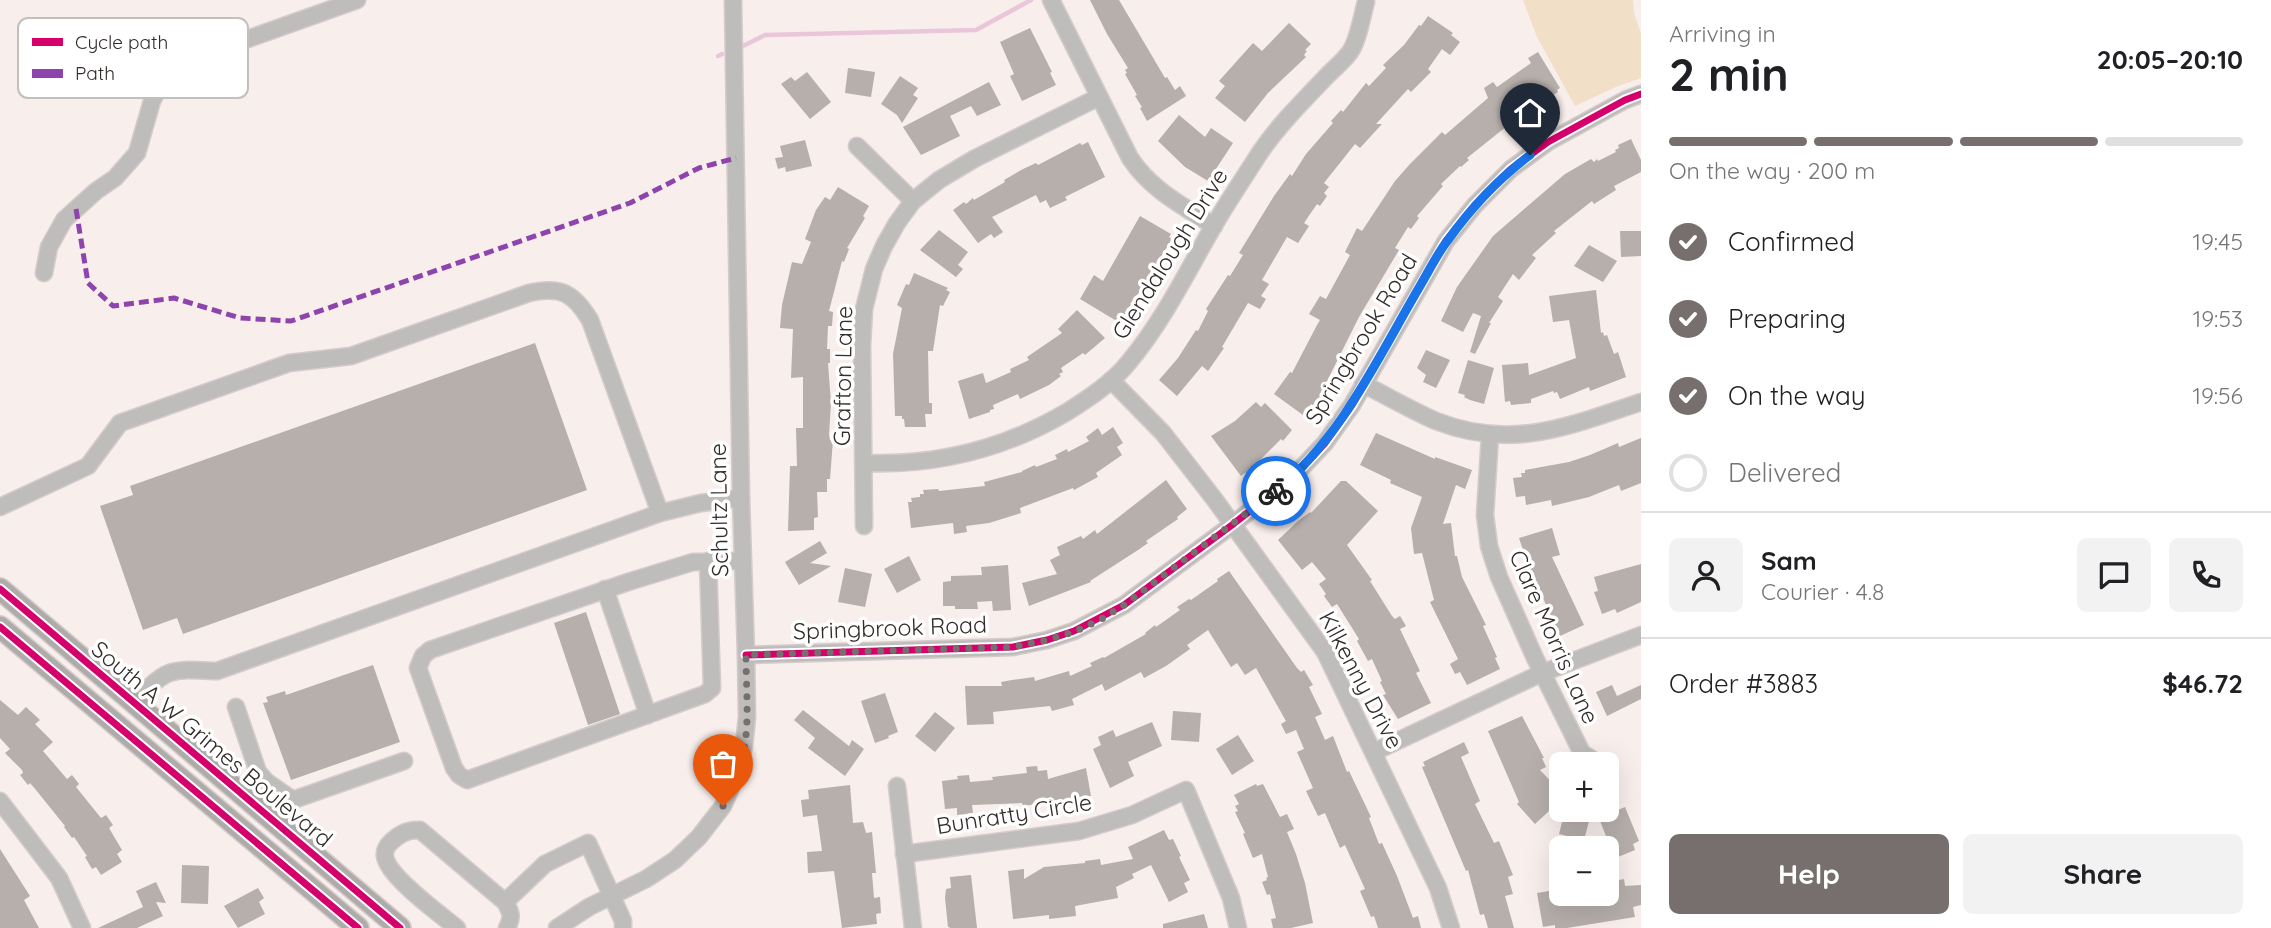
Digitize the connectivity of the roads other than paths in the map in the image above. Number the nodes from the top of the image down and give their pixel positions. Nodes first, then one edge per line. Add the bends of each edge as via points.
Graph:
1 (357, 0) edge
2 (733, 0) edge
3 (1366, 2) dead end
4 (1054, 5) edge
5 (248, 39) edge
6 (1641, 94) edge
7 (1099, 97) junction
8 (154, 98) edge
9 (857, 146) dead end
10 (914, 201) junction
11 (1214, 226) junction
12 (44, 273) dead end
13 (1111, 380) junction
14 (1363, 384) junction
15 (1641, 402) edge
16 (1490, 435) junction
17 (864, 463) junction
18 (741, 498) junction
19 (0, 507) edge
20 (660, 513) junction
21 (1233, 525) junction
22 (864, 526) dead end
23 (708, 561) junction
24 (743, 561) junction
25 (0, 589) edge
26 (605, 590) junction
27 (0, 627) edge
28 (1641, 635) edge
29 (746, 655) junction
30 (1542, 673) junction
31 (134, 702) junction
32 (236, 707) dead end
33 (648, 715) junction
34 (116, 725) junction
35 (1374, 752) junction
36 (1582, 752) edge
37 (404, 761) dead end
38 (897, 786) dead end
39 (293, 800) junction
40 (0, 801) edge
41 (275, 822) junction
42 (257, 843) junction
43 (904, 854) junction
44 (612, 895) junction
45 (505, 902) junction
46 (82, 928) edge
47 (358, 928) edge
48 (400, 928) edge
49 (457, 928) edge
50 (507, 928) edge
51 (557, 928) edge
52 (623, 928) edge
53 (913, 928) edge
54 (1238, 928) edge
55 (1451, 928) edge

1 - 5 street
2 - 18 street, Schultz Lane
3 - 11 street, Glendalough Drive via 1352,50 1263,148
4 - 7 street
6 - 14 street, Springbrook Road via 1548,142 1511,169 1475,205 1446,242
7 - 10 street, Grafton Lane via 974,159
7 - 11 street via 1139,171 1162,193
8 - 12 street via 137,153 115,178 64,220 49,247
9 - 10 street
10 - 17 street, Grafton Lane via 884,246 864,309
11 - 13 street, Glendalough Drive via 1166,311
13 - 17 street, Glendalough Drive via 1047,424 983,450 918,462
13 - 21 street, Kilkenny Drive via 1163,433
14 - 16 street via 1436,421
14 - 21 street, Springbrook Road via 1325,443 1294,476
15 - 16 street via 1562,429
16 - 30 street, Clare Morris Lane via 1485,515 1489,546
17 - 22 street, Grafton Lane
18 - 20 street
18 - 24 street, Schultz Lane
19 - 20 street via 88,466 120,423 289,363 351,356 548,289 567,294 590,320
20 - 31 street via 217,671 178,670 159,676
21 - 29 street, Springbrook Road via 1124,605 1074,632 1047,640 1013,647
21 - 35 street, Kilkenny Drive via 1325,652
23 - 24 street
23 - 26 street
23 - 33 street via 712,688
24 - 29 street, Schultz Lane
25 - 31 main road, South A W Grimes Boulevard
26 - 33 street
26 - 33 street via 430,650 418,668 454,768 467,780
27 - 34 main road, South A W Grimes Boulevard
28 - 30 street
29 - 44 street, Schultz Lane via 744,746 723,806 675,860
30 - 35 street
30 - 36 street, Clare Morris Lane
31 - 34 main road
31 - 41 main road, South A W Grimes Boulevard
32 - 39 street via 258,772
34 - 42 main road, South A W Grimes Boulevard
35 - 55 street, Kilkenny Drive via 1438,888
37 - 39 street
38 - 43 street
39 - 41 street
40 - 46 street via 59,878
41 - 42 main road
41 - 48 main road, South A W Grimes Boulevard
42 - 47 main road, South A W Grimes Boulevard
43 - 53 street
43 - 54 street, Bunratty Circle via 1079,831 1132,815 1186,790 1231,898
44 - 45 street via 588,843 545,864
44 - 51 street, Schultz Lane
44 - 52 street
45 - 49 street via 420,830 398,835 384,855 388,866
45 - 50 street via 511,912

